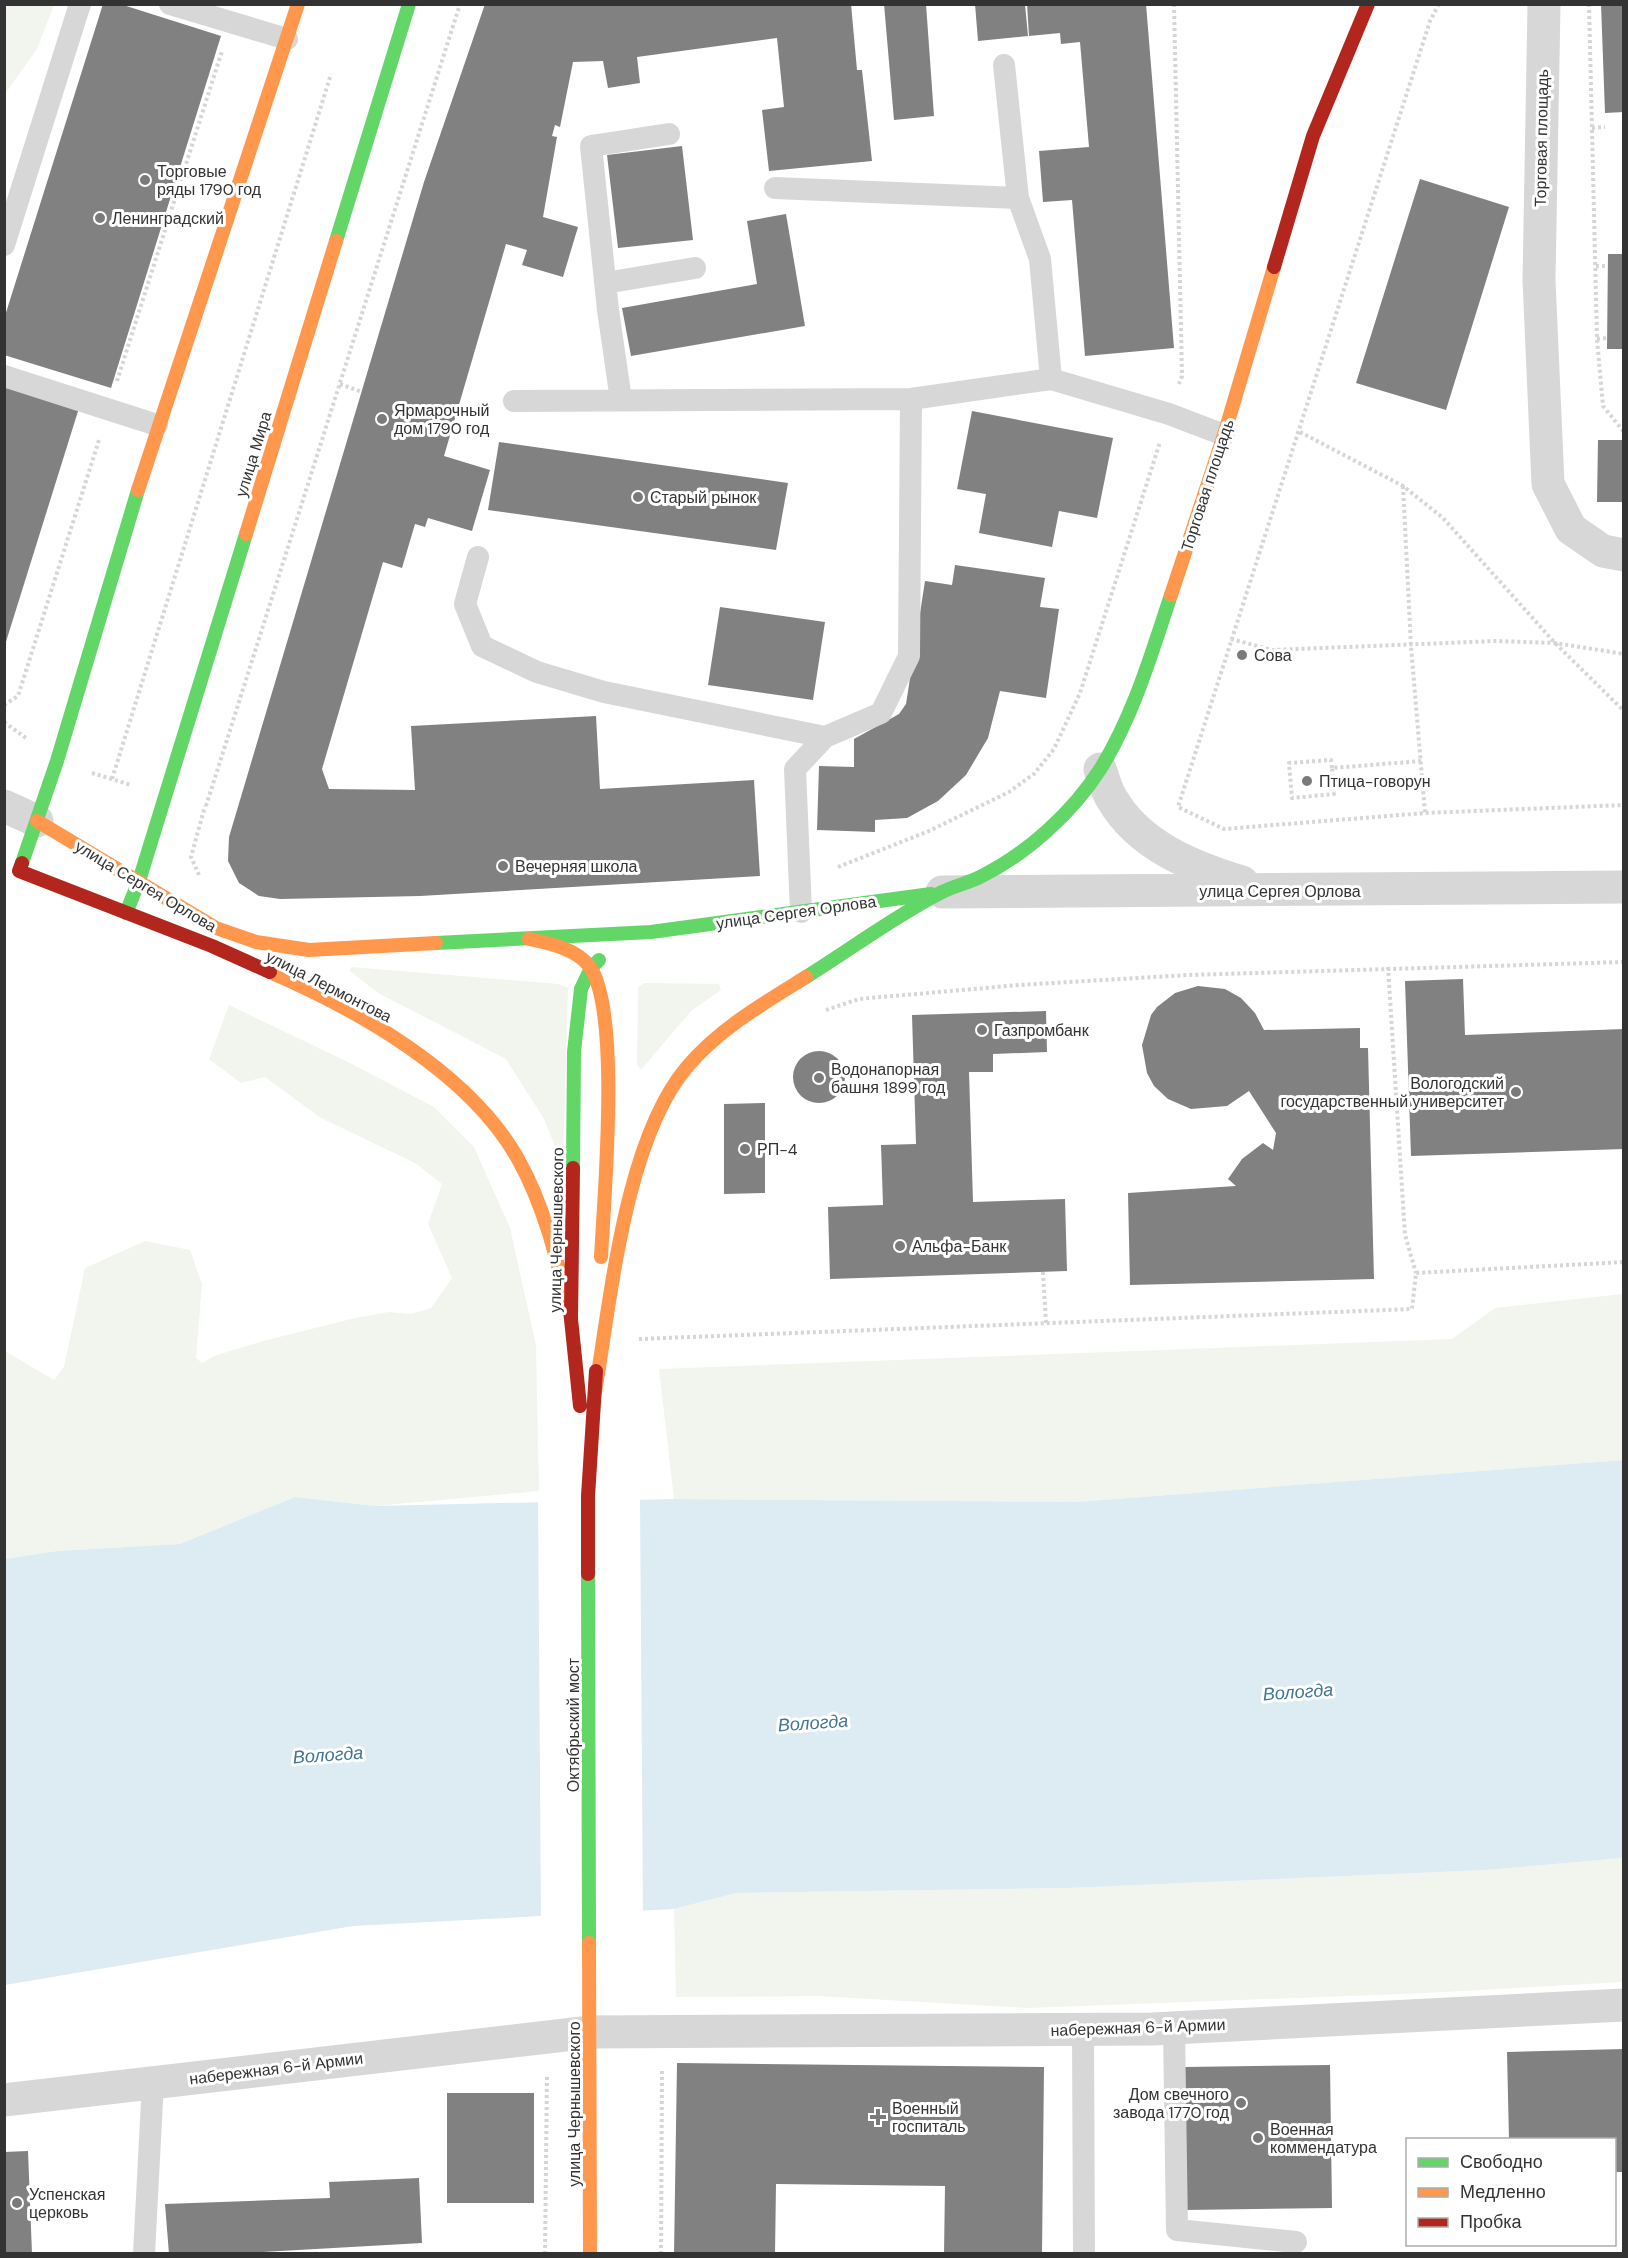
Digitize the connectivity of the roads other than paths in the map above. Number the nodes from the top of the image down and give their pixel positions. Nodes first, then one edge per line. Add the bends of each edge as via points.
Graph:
1 (80, 4) edge
2 (170, 4) edge
3 (298, 4) edge
4 (409, 4) edge
5 (1368, 4) edge
6 (1544, 4) edge
7 (287, 39) junction
8 (1004, 65) dead end
9 (669, 134) dead end
10 (775, 188) dead end
11 (1018, 198) junction
12 (4, 245) edge
13 (694, 268) dead end
14 (605, 283) junction
15 (4, 376) edge
16 (1051, 380) junction
17 (911, 399) junction
18 (621, 400) junction
19 (514, 401) dead end
20 (157, 424) junction
21 (1224, 435) junction
22 (1623, 555) edge
23 (478, 557) dead end
24 (825, 737) junction
25 (1100, 769) junction
26 (4, 806) edge
27 (37, 821) junction
28 (12, 869) edge
29 (139, 881) junction
30 (1623, 886) edge
31 (1297, 891) junction
32 (942, 892) junction
33 (801, 912) junction
34 (126, 913) junction
35 (651, 932) junction
36 (529, 939) junction
37 (309, 950) junction
38 (231, 956) junction
39 (591, 968) junction
40 (571, 1319) junction
41 (595, 1392) junction
42 (589, 1495) junction
43 (591, 1954) joint
44 (1623, 2005) edge
45 (1174, 2028) junction
46 (1083, 2030) junction
47 (591, 2032) junction
48 (153, 2082) junction
49 (4, 2100) edge
50 (1296, 2242) dead end
51 (144, 2253) edge
52 (590, 2253) edge
53 (1084, 2253) edge

1 - 12 lane
2 - 7 lane
3 - 7 main road
4 - 29 main road, улица Мира
5 - 21 main road, Торговая площадь via 1313,136
6 - 22 street, Торговая площадь via 1539,280 1548,484 1570,529 1603,551
7 - 20 main road
8 - 11 lane
9 - 14 lane via 591,146
10 - 11 lane
11 - 16 lane via 1040,259
13 - 14 lane
14 - 18 lane
15 - 20 lane
16 - 17 lane
16 - 21 lane via 1169,414
17 - 18 lane
17 - 24 lane via 909,656 881,713
18 - 19 lane
20 - 27 main road
21 - 25 main road, Торговая площадь via 1136,702
23 - 24 lane via 465,604 482,646 537,672 604,692
24 - 33 lane via 795,770
25 - 31 street via 1112,799 1129,821 1176,858 1243,882
25 - 32 main road, Торговая площадь via 1073,804 1017,854 980,877
26 - 27 street, улица Сергея Орлова
27 - 28 main road
27 - 29 main road, улица Сергея Орлова
28 - 34 main road, улица Сергея Орлова
29 - 34 main road, улица Мира
29 - 37 main road, улица Сергея Орлова via 216,928 256,942
30 - 31 street, улица Сергея Орлова
31 - 32 street, улица Сергея Орлова
32 - 33 main road, улица Сергея Орлова
32 - 41 main road via 753,1010 710,1043 669,1091 646,1140 623,1228
33 - 35 main road, улица Сергея Орлова
34 - 38 main road, улица Сергея Орлова
35 - 36 main road, улица Сергея Орлова
35 - 39 main road, улица Чернышевского via 624,942
36 - 37 main road, улица Сергея Орлова
36 - 39 main road via 567,950
37 - 38 main road
38 - 40 main road, улица Лермонтова via 373,1025 469,1096 504,1137 525,1171 547,1227
39 - 40 main road, улица Чернышевского via 581,989 574,1052
39 - 41 main road via 600,989 607,1050
40 - 42 main road, улица Чернышевского
41 - 42 main road
42 - 43 main road, Октябрьский мост
43 - 47 main road, улица Чернышевского
44 - 45 street, набережная 6-й Армии
45 - 46 street, набережная 6-й Армии
45 - 50 lane via 1177,2230
46 - 47 street, набережная 6-й Армии
46 - 53 lane
47 - 48 street, набережная 6-й Армии
47 - 52 main road, улица Чернышевского
48 - 49 street, набережная 6-й Армии
48 - 51 lane

